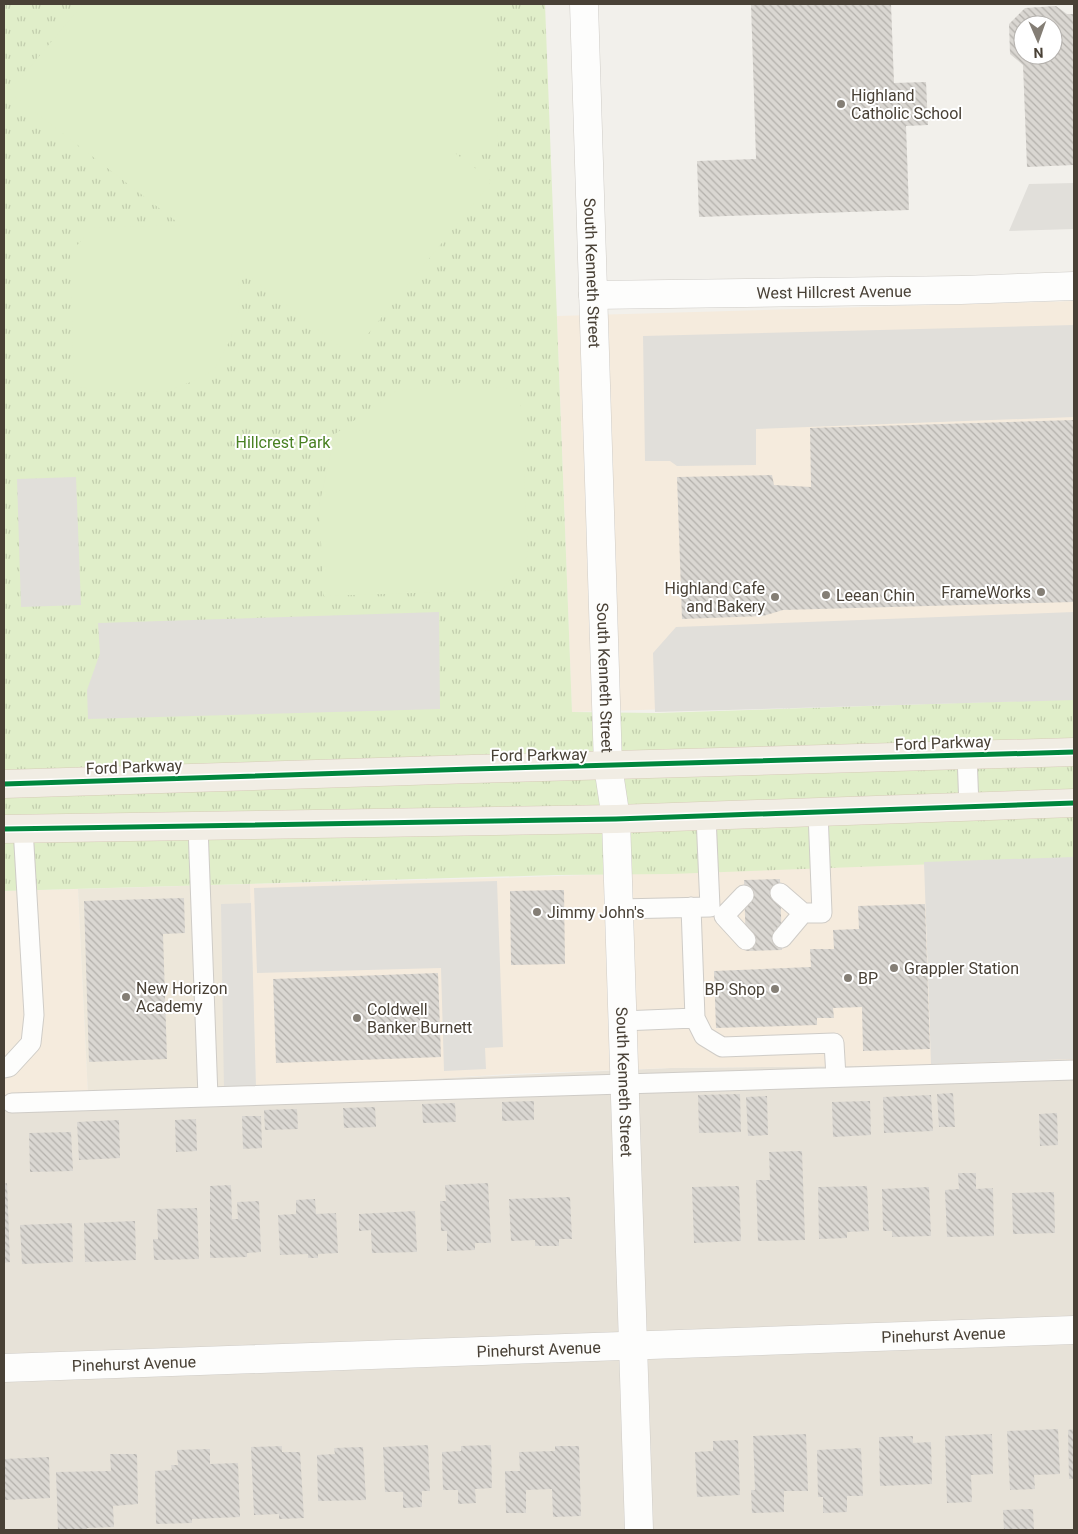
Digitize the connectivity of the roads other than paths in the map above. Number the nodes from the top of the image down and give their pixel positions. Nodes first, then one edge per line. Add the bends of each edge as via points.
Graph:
1 (584, 4) edge
2 (1074, 286) edge
3 (593, 295) junction
4 (1074, 752) edge
5 (967, 755) junction
6 (608, 766) junction
7 (4, 784) edge
8 (1074, 803) edge
9 (969, 807) junction
10 (818, 812) junction
11 (706, 816) junction
12 (616, 819) junction
13 (198, 826) junction
14 (14, 828) edge
15 (780, 893) dead end
16 (744, 895) dead end
17 (691, 907) junction
18 (619, 910) junction
19 (717, 911) junction
20 (803, 913) junction
21 (781, 914) dead end
22 (745, 916) dead end
23 (782, 938) dead end
24 (746, 940) dead end
25 (695, 1018) junction
26 (622, 1021) junction
27 (4, 1068) edge
28 (1074, 1070) edge
29 (836, 1077) junction
30 (624, 1085) junction
31 (208, 1098) junction
32 (12, 1103) dead end
33 (1074, 1330) edge
34 (634, 1344) junction
35 (4, 1368) edge
36 (639, 1530) edge

1 - 3 street, South Kenneth Street
2 - 3 street, West Hillcrest Avenue
3 - 6 street, South Kenneth Street
4 - 5 main road, Ford Parkway
5 - 6 main road, Ford Parkway
5 - 9 lane
6 - 7 main road, Ford Parkway
6 - 12 street, South Kenneth Street
8 - 9 main road
9 - 10 main road
10 - 11 main road
10 - 20 lane via 822,913
11 - 12 main road
11 - 19 lane
12 - 13 main road
12 - 18 street, South Kenneth Street
13 - 14 main road
13 - 31 lane
14 - 27 lane via 34,1015 31,1043 9,1068
15 - 20 lane
16 - 19 lane
17 - 18 lane
17 - 19 lane
17 - 25 lane
18 - 26 street, South Kenneth Street
19 - 22 lane
19 - 24 lane
20 - 21 lane
20 - 23 lane
25 - 26 lane
25 - 29 lane via 704,1036 722,1047 834,1043
26 - 30 street, South Kenneth Street
28 - 29 lane
29 - 30 lane
30 - 31 lane
30 - 34 street, South Kenneth Street
31 - 32 lane
33 - 34 street, Pinehurst Avenue
34 - 35 street, Pinehurst Avenue
34 - 36 street, South Kenneth Street

